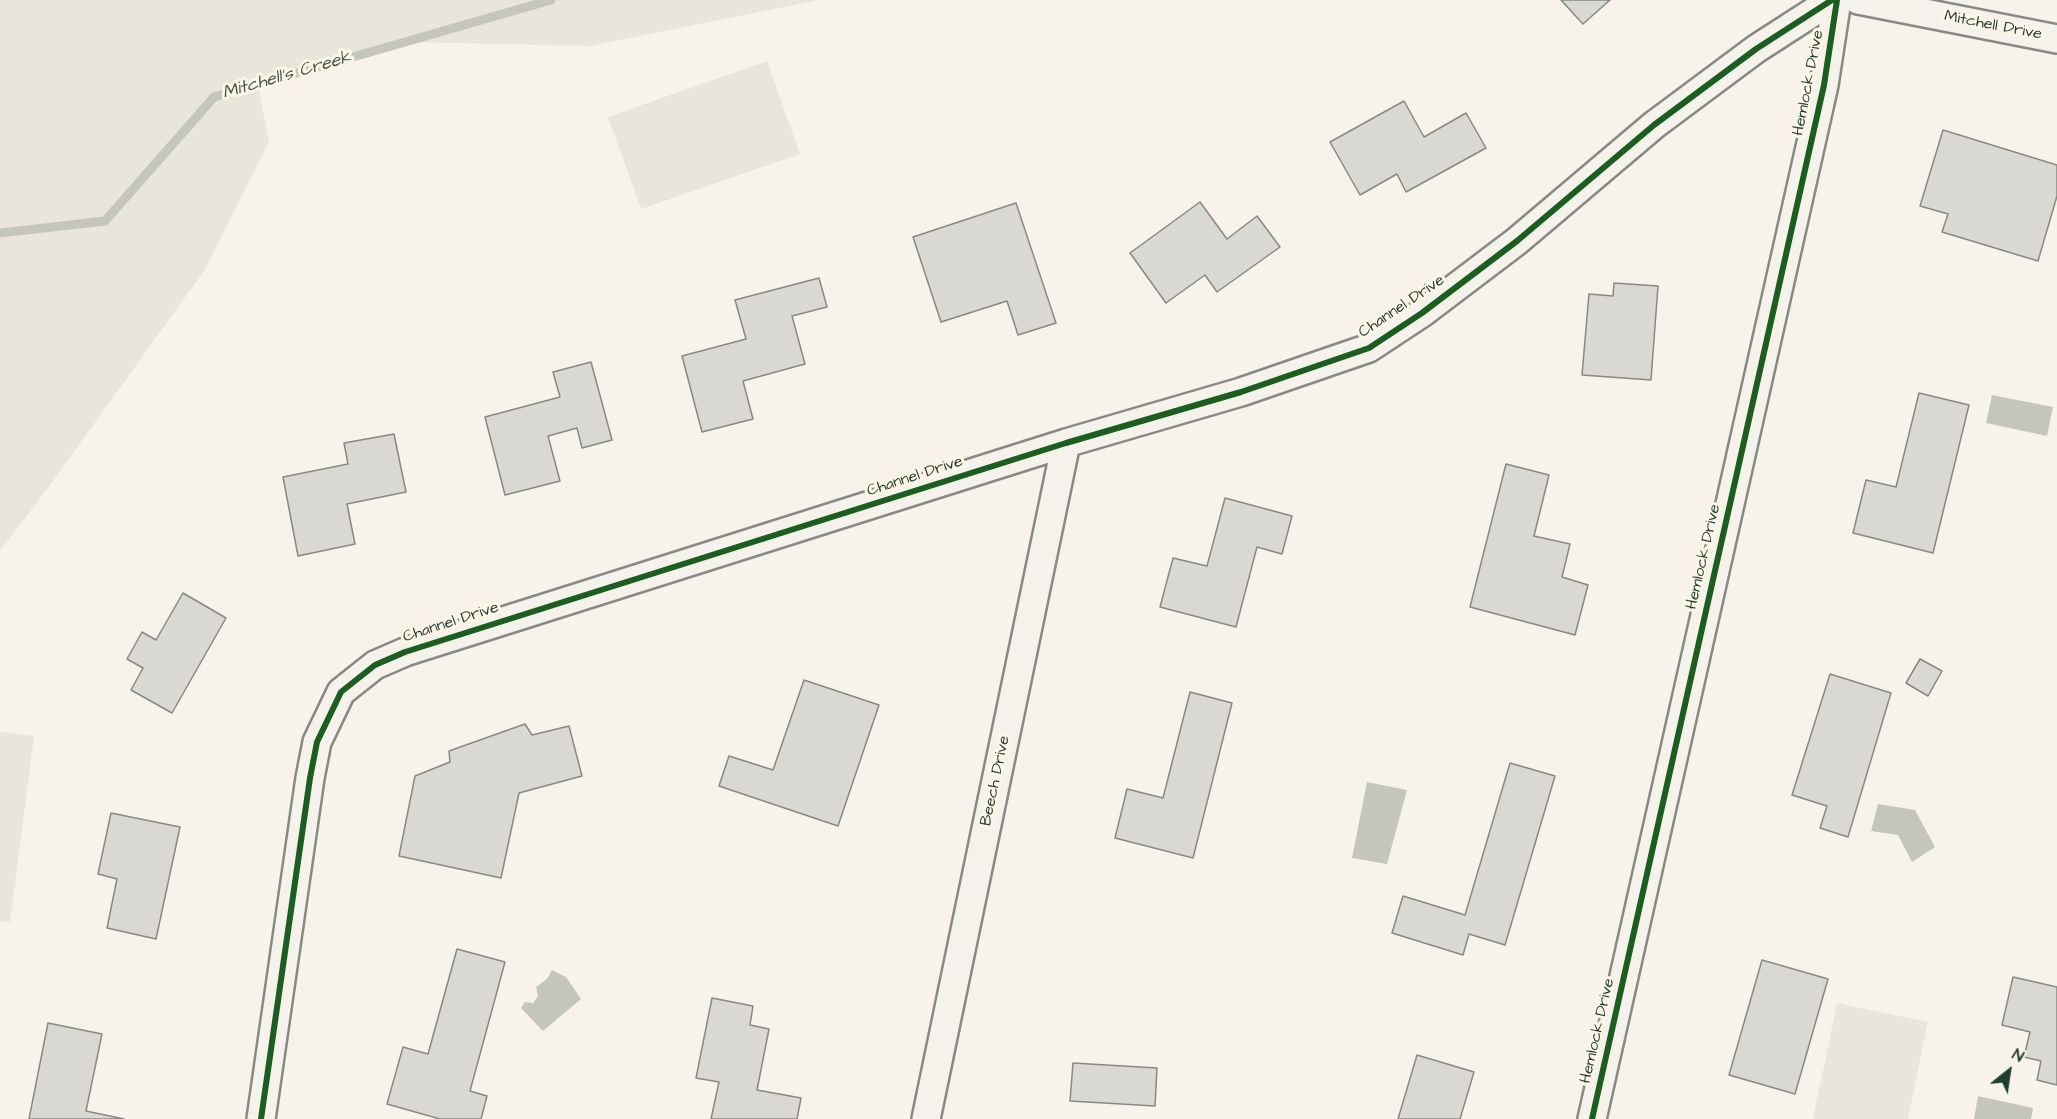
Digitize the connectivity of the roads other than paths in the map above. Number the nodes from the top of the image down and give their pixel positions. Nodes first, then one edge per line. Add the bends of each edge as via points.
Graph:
1 (1832, 0) edge
2 (1837, 0) edge
3 (1858, 0) edge
4 (2057, 39) edge
5 (1066, 443) junction
6 (261, 1119) edge
7 (926, 1119) edge
8 (1592, 1119) edge

1 - 5 street, Channel Drive via 1756,49 1673,111 1517,241 1422,313 1368,348 1241,392
2 - 8 street, Hemlock Drive via 1824,85
3 - 4 street, Mitchell Drive
5 - 6 street, Channel Drive via 405,652 375,665 341,692 317,742 310,778
5 - 7 street, Beech Drive

